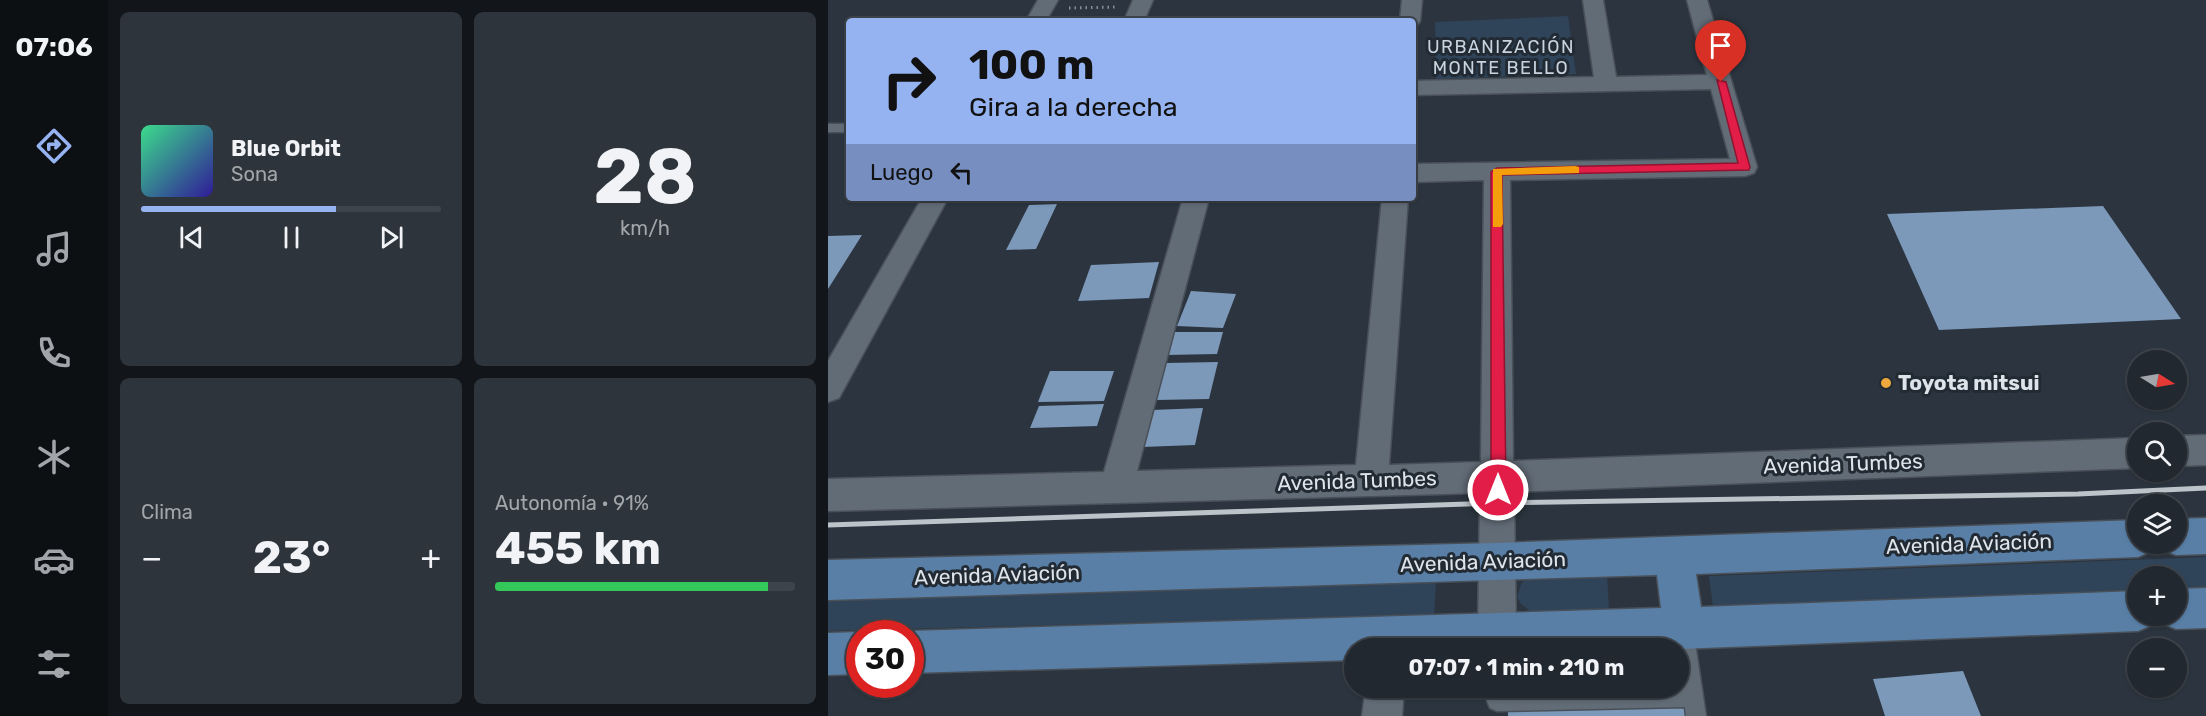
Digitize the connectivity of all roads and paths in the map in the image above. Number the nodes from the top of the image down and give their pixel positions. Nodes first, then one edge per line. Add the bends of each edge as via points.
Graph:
1 (1412, 0) edge
2 (1593, 0) edge
3 (1697, 0) edge
4 (1139, 9) edge
5 (1042, 10) edge
6 (1410, 18) edge
7 (1721, 82) junction
8 (1606, 84) junction
9 (1416, 88) edge
10 (829, 128) edge
11 (846, 128) edge
12 (1497, 172) junction
13 (1416, 173) edge
14 (934, 201) edge
15 (1195, 201) edge
16 (1395, 201) edge
17 (828, 389) edge
18 (2206, 450) edge
19 (2187, 451) edge
20 (2127, 453) edge
21 (1498, 477) junction
22 (1371, 480) junction
23 (1116, 487) junction
24 (828, 495) edge
25 (2206, 536) edge
26 (2187, 537) edge
27 (2127, 538) edge
28 (1674, 554) junction
29 (1497, 562) junction
30 (828, 580) edge
31 (2206, 608) edge
32 (2187, 609) edge
33 (2127, 611) edge
34 (1684, 627) junction
35 (1497, 638) edge
36 (1537, 638) edge
37 (1344, 644) edge
38 (924, 652) edge
39 (846, 653) edge
40 (828, 654) edge
41 (1384, 698) edge
42 (1497, 701) edge
43 (1695, 706) edge
44 (1383, 716) edge

1 - 6 street
2 - 8 street
3 - 7 street
4 - 5 path
7 - 8 street
7 - 12 street via 1745,167
8 - 9 street
10 - 11 lane
12 - 13 street
12 - 21 street
14 - 17 street
15 - 23 street
16 - 22 street
18 - 19 street
20 - 21 street, Avenida Tumbes
21 - 22 street, Avenida Tumbes
21 - 29 street
22 - 23 street, Avenida Tumbes
23 - 24 street, Avenida Tumbes
25 - 26 main road
27 - 28 main road, Avenida Aviación
28 - 29 main road, Avenida Aviación
28 - 34 main road
29 - 30 main road, Avenida Aviación
29 - 35 street
31 - 32 main road
33 - 34 main road
34 - 36 main road
34 - 43 lane
37 - 38 main road
39 - 40 main road
41 - 44 street
42 - 43 lane

